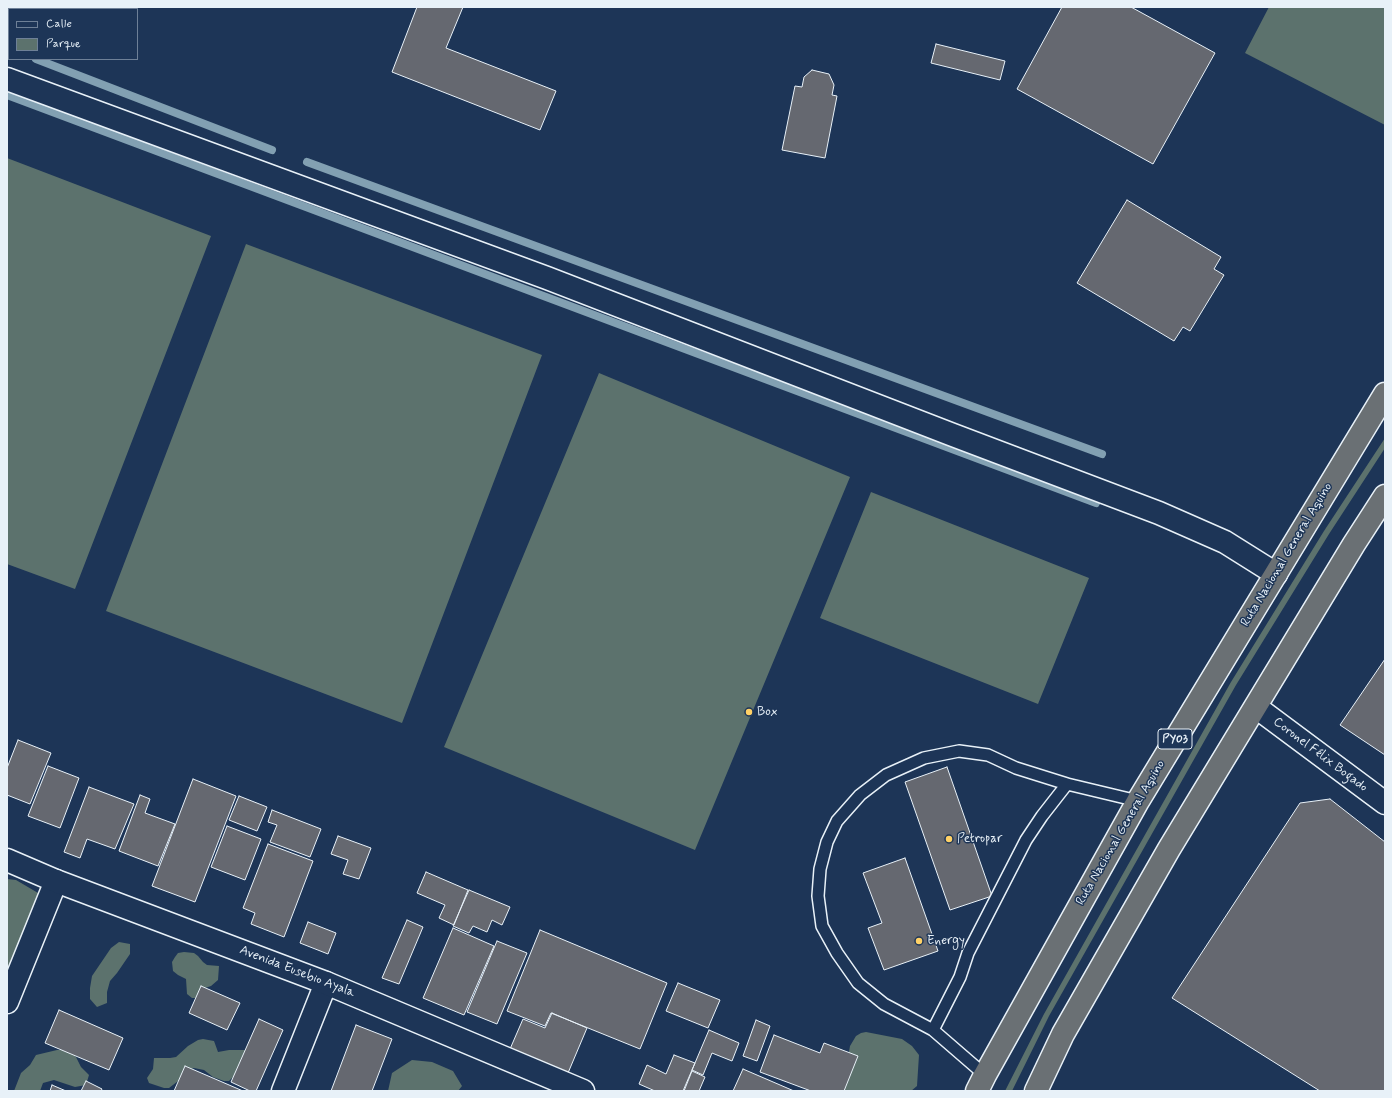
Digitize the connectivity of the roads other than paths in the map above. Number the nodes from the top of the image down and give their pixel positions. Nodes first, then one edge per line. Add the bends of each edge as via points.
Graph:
1 (7, 79) edge
2 (1385, 394) edge
3 (1385, 496) edge
4 (1276, 574) junction
5 (1256, 707) junction
6 (1067, 784) junction
7 (1138, 801) junction
8 (1385, 803) edge
9 (7, 860) edge
10 (56, 881) junction
11 (326, 983) junction
12 (7, 1002) edge
13 (933, 1030) junction
14 (981, 1083) edge
15 (283, 1091) edge
16 (583, 1091) edge
17 (1036, 1091) edge

1 - 4 street via 546,278 1159,513 1225,542
2 - 4 highway, Ruta Nacional General Aquino / PY03
3 - 5 highway
4 - 7 highway, Ruta Nacional General Aquino / PY03
5 - 8 street, Coronel Félix Bogado
5 - 17 highway via 1153,877 1063,1034
6 - 7 lane
6 - 13 lane via 1026,840 968,953 960,977
6 - 13 lane via 988,756 959,751 924,758 886,775 860,795 837,821 827,842 820,869 818,896 822,926 858,983 884,1004
7 - 14 highway, Ruta Nacional General Aquino / PY03
9 - 10 street, Avenida Eusebio Ayala
10 - 11 street, Avenida Eusebio Ayala
10 - 12 street
11 - 15 street
11 - 16 street, Avenida Eusebio Ayala
13 - 14 lane

